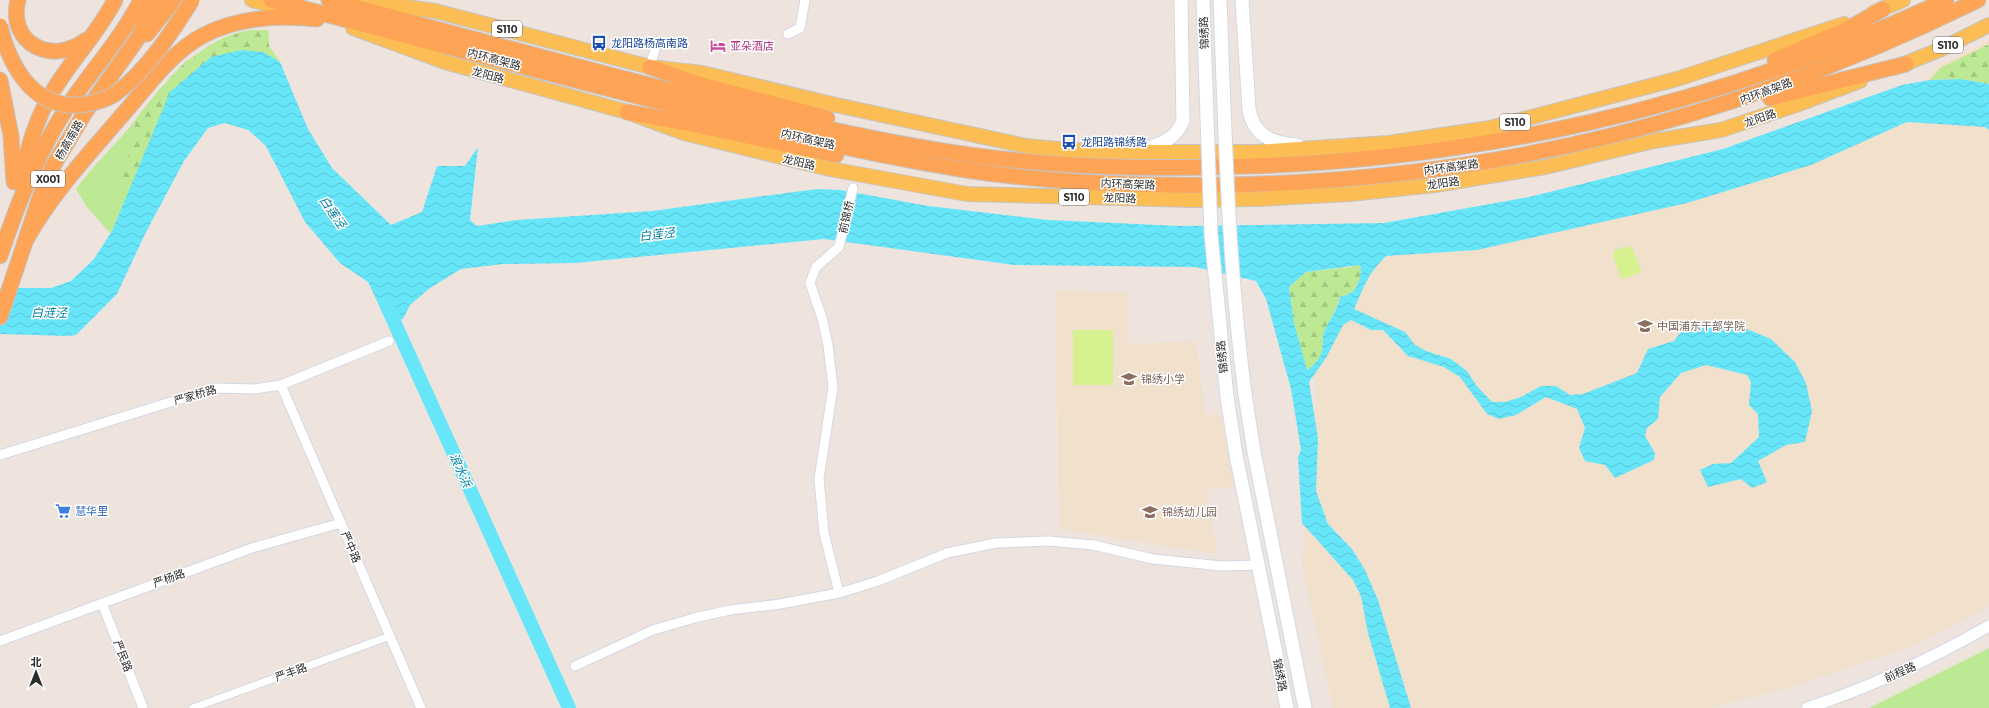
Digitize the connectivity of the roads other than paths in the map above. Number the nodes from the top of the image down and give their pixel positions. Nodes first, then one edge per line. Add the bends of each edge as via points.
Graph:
1 (18, 0) edge
2 (115, 0) edge
3 (141, 0) edge
4 (158, 0) edge
5 (174, 0) edge
6 (192, 0) edge
7 (252, 0) edge
8 (271, 0) edge
9 (329, 0) edge
10 (360, 0) edge
11 (805, 0) edge
12 (1181, 0) edge
13 (1203, 0) edge
14 (1220, 0) edge
15 (1242, 0) edge
16 (1903, 0) edge
17 (1946, 0) edge
18 (1978, 0) edge
19 (1883, 9) junction
20 (1926, 17) junction
21 (106, 18) junction
22 (329, 20) junction
23 (1989, 25) edge
24 (0, 26) edge
25 (788, 34) dead end
26 (657, 42) dead end
27 (126, 57) junction
28 (1906, 64) junction
29 (650, 66) junction
30 (0, 80) edge
31 (640, 90) junction
32 (627, 112) junction
33 (1678, 118) junction
34 (1539, 134) junction
35 (1366, 145) junction
36 (1132, 152) junction
37 (966, 154) junction
38 (964, 170) junction
39 (853, 188) dead end
40 (7, 237) junction
41 (26, 240) junction
42 (0, 256) edge
43 (0, 317) edge
44 (389, 341) dead end
45 (281, 385) junction
46 (0, 455) edge
47 (341, 524) junction
48 (1258, 565) junction
49 (839, 593) junction
50 (102, 603) junction
51 (1989, 626) edge
52 (390, 636) junction
53 (0, 641) edge
54 (575, 666) dead end
55 (143, 708) edge
56 (193, 708) edge
57 (421, 708) edge
58 (1287, 708) edge
59 (1305, 708) edge
60 (1807, 708) edge

1 - 21 highway via 17,16 26,39 48,52 76,48
2 - 21 highway
3 - 40 highway, 杨高南路 / X001 via 127,24 69,105 37,160
4 - 27 highway, 杨高南路 / X001
5 - 27 highway
6 - 24 highway, bridge via 134,77 114,95 88,104 56,103 33,90 15,68
7 - 22 main road, 龙阳路 / S110
8 - 31 highway, 内环高架路
9 - 31 highway, 内环高架路
10 - 29 main road, S110 via 456,16
11 - 25 street via 800,28
12 - 36 main road via 1183,121 1168,141
13 - 48 main road, 锦绣路, bridge via 1211,234 1227,397
14 - 59 main road, 锦绣路, bridge via 1229,233 1238,341 1254,452
15 - 35 main road via 1249,109 1256,129 1280,143
16 - 19 main road, S110
17 - 20 highway, 内环高架路
18 - 20 highway, 内环高架路
19 - 34 highway via 1822,40 1759,66
19 - 35 main road, S110 via 1761,53 1635,91 1490,128
20 - 33 highway, 内环高架路 via 1810,75
20 - 34 highway, 内环高架路 via 1731,85 1635,112
21 - 40 highway via 53,90 40,115 30,140
22 - 32 main road, 龙阳路 / S110 via 445,62
22 - 41 highway via 284,17 243,21 203,35 188,45 158,73 63,184
23 - 28 main road, 龙阳路 / S110
26 - 29 street
27 - 41 highway, 杨高南路 / X001 via 86,111 53,166
28 - 32 main road, 龙阳路 / S110 via 1734,127 1654,141 1545,167 1490,177 1350,194 1258,199 1138,199 956,193 757,152 684,134
28 - 33 highway
29 - 36 main road, S110 via 702,73 1026,146
29 - 37 highway via 706,86
30 - 40 highway via 11,136 14,170 14,191
31 - 37 highway, 内环高架路 via 838,131
31 - 38 highway, 内环高架路 via 835,145
32 - 38 highway via 841,156
33 - 38 highway, 内环高架路 via 1604,139 1495,161 1391,175 1304,183 1131,185
34 - 37 highway, 内环高架路 via 1390,157 1257,167 1083,166
35 - 36 main road, S110 via 1256,152
39 - 49 street, 前锦桥 via 840,247 816,266 810,283 822,318 833,387 819,479 824,533
40 - 42 highway, 杨高南路
41 - 43 highway, 杨高南路 / X001
44 - 45 street, 严家桥路
45 - 46 street, 严家桥路 via 254,389 216,388
45 - 47 street, 严中路
47 - 50 street, 严杨路 via 252,548
47 - 52 street, 严中路
48 - 49 street via 1222,566 1153,559 1093,545 1049,541 996,544 947,554
48 - 58 main road, 锦绣路
49 - 54 street via 694,618 653,630
50 - 53 street, 严杨路
50 - 55 street, 严民路
51 - 60 street, 前程路 via 1905,670
52 - 56 street, 严丰路
52 - 57 street, 严中路

